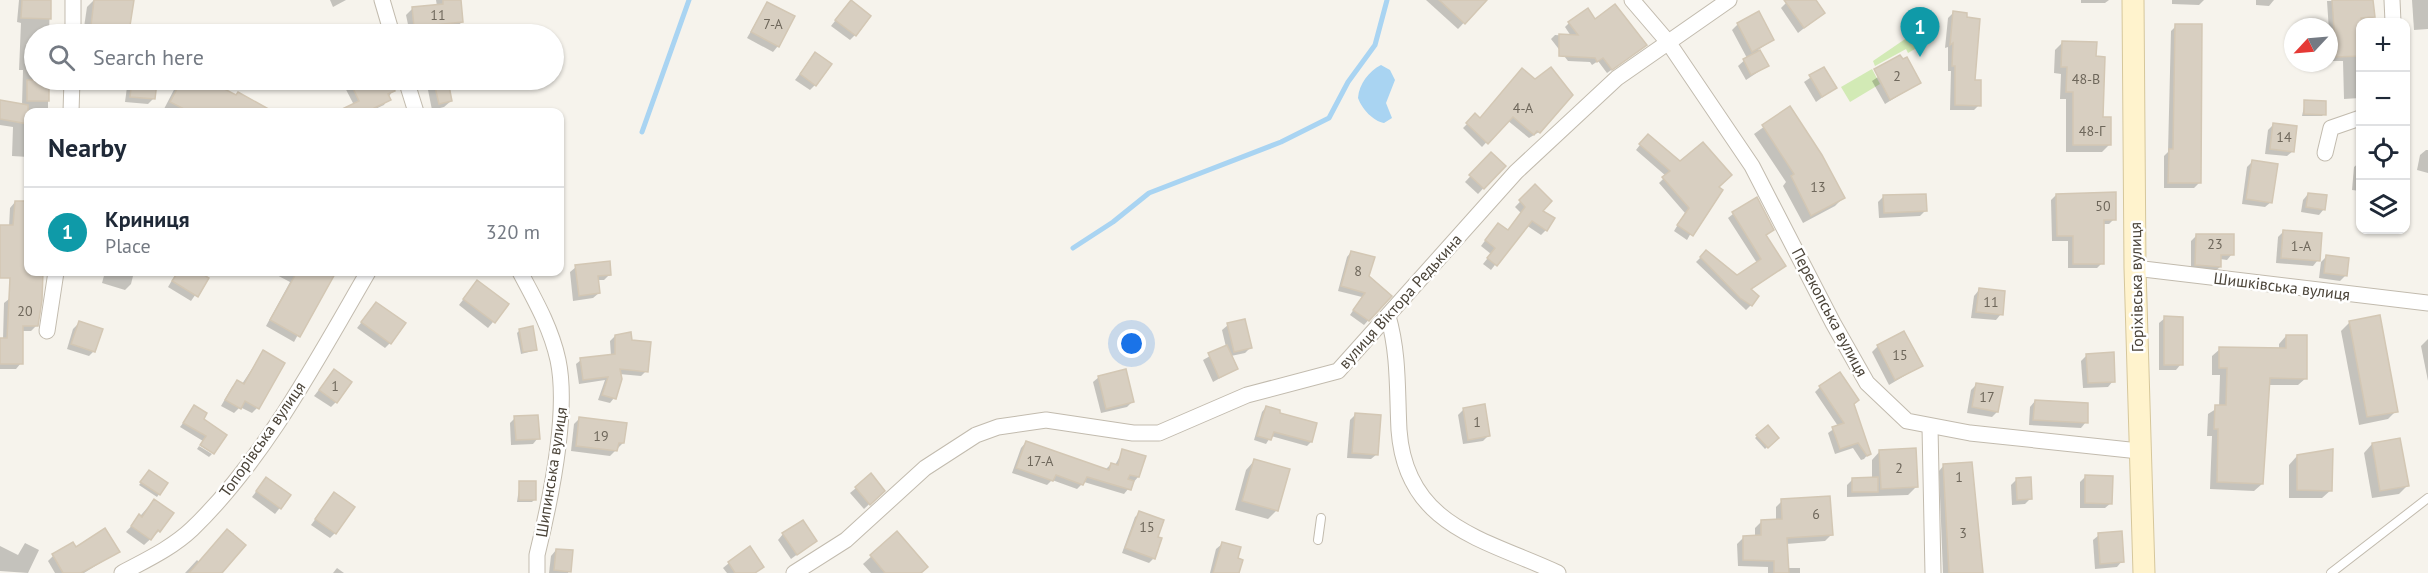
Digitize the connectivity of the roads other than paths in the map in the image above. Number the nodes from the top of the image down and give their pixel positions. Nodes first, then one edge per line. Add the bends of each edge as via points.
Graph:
1 (73, 0) edge
2 (382, 0) edge
3 (1632, 0) edge
4 (1729, 0) edge
5 (2133, 0) edge
6 (2392, 0) edge
7 (2393, 18) edge
8 (73, 24) edge
9 (389, 24) edge
10 (1668, 42) junction
11 (72, 90) edge
12 (409, 90) edge
13 (71, 108) edge
14 (415, 108) edge
15 (2356, 120) edge
16 (2325, 153) dead end
17 (2135, 268) junction
18 (55, 276) edge
19 (366, 276) edge
20 (522, 276) edge
21 (2428, 303) edge
22 (1388, 316) junction
23 (47, 331) dead end
24 (1930, 427) junction
25 (2139, 451) junction
26 (2428, 498) edge
27 (1321, 518) dead end
28 (1318, 540) dead end
29 (122, 573) edge
30 (537, 573) edge
31 (794, 573) edge
32 (1558, 573) edge
33 (1933, 573) edge
34 (2144, 573) edge
35 (2331, 573) edge

1 - 8 street
2 - 9 street
3 - 10 street, Перекопська вулиця
4 - 10 street, вулиця Віктора Редькина
5 - 17 street, Горіхівська вулиця
6 - 7 street
10 - 22 street, вулиця Віктора Редькина via 1617,78 1516,172
10 - 24 street, Перекопська вулиця via 1752,166 1867,383 1907,421
11 - 13 street
12 - 14 street
15 - 16 street via 2331,128
17 - 21 street, Шишківська вулиця
17 - 25 street, Горіхівська вулиця
18 - 23 street
19 - 29 street, Топорівська вулиця via 268,436 219,500 165,550
20 - 30 street, Шипинська вулиця via 546,319 558,361 563,409
22 - 31 street, вулиця Віктора Редькина via 1338,371 1255,392 1159,433 1046,420 998,426 976,435 925,468 846,540
22 - 32 street via 1397,356 1402,458 1419,494 1427,505 1460,528
24 - 25 street, Перекопська вулиця
24 - 33 street
25 - 34 street, Горіхівська вулиця
26 - 35 lane
27 - 28 lane

